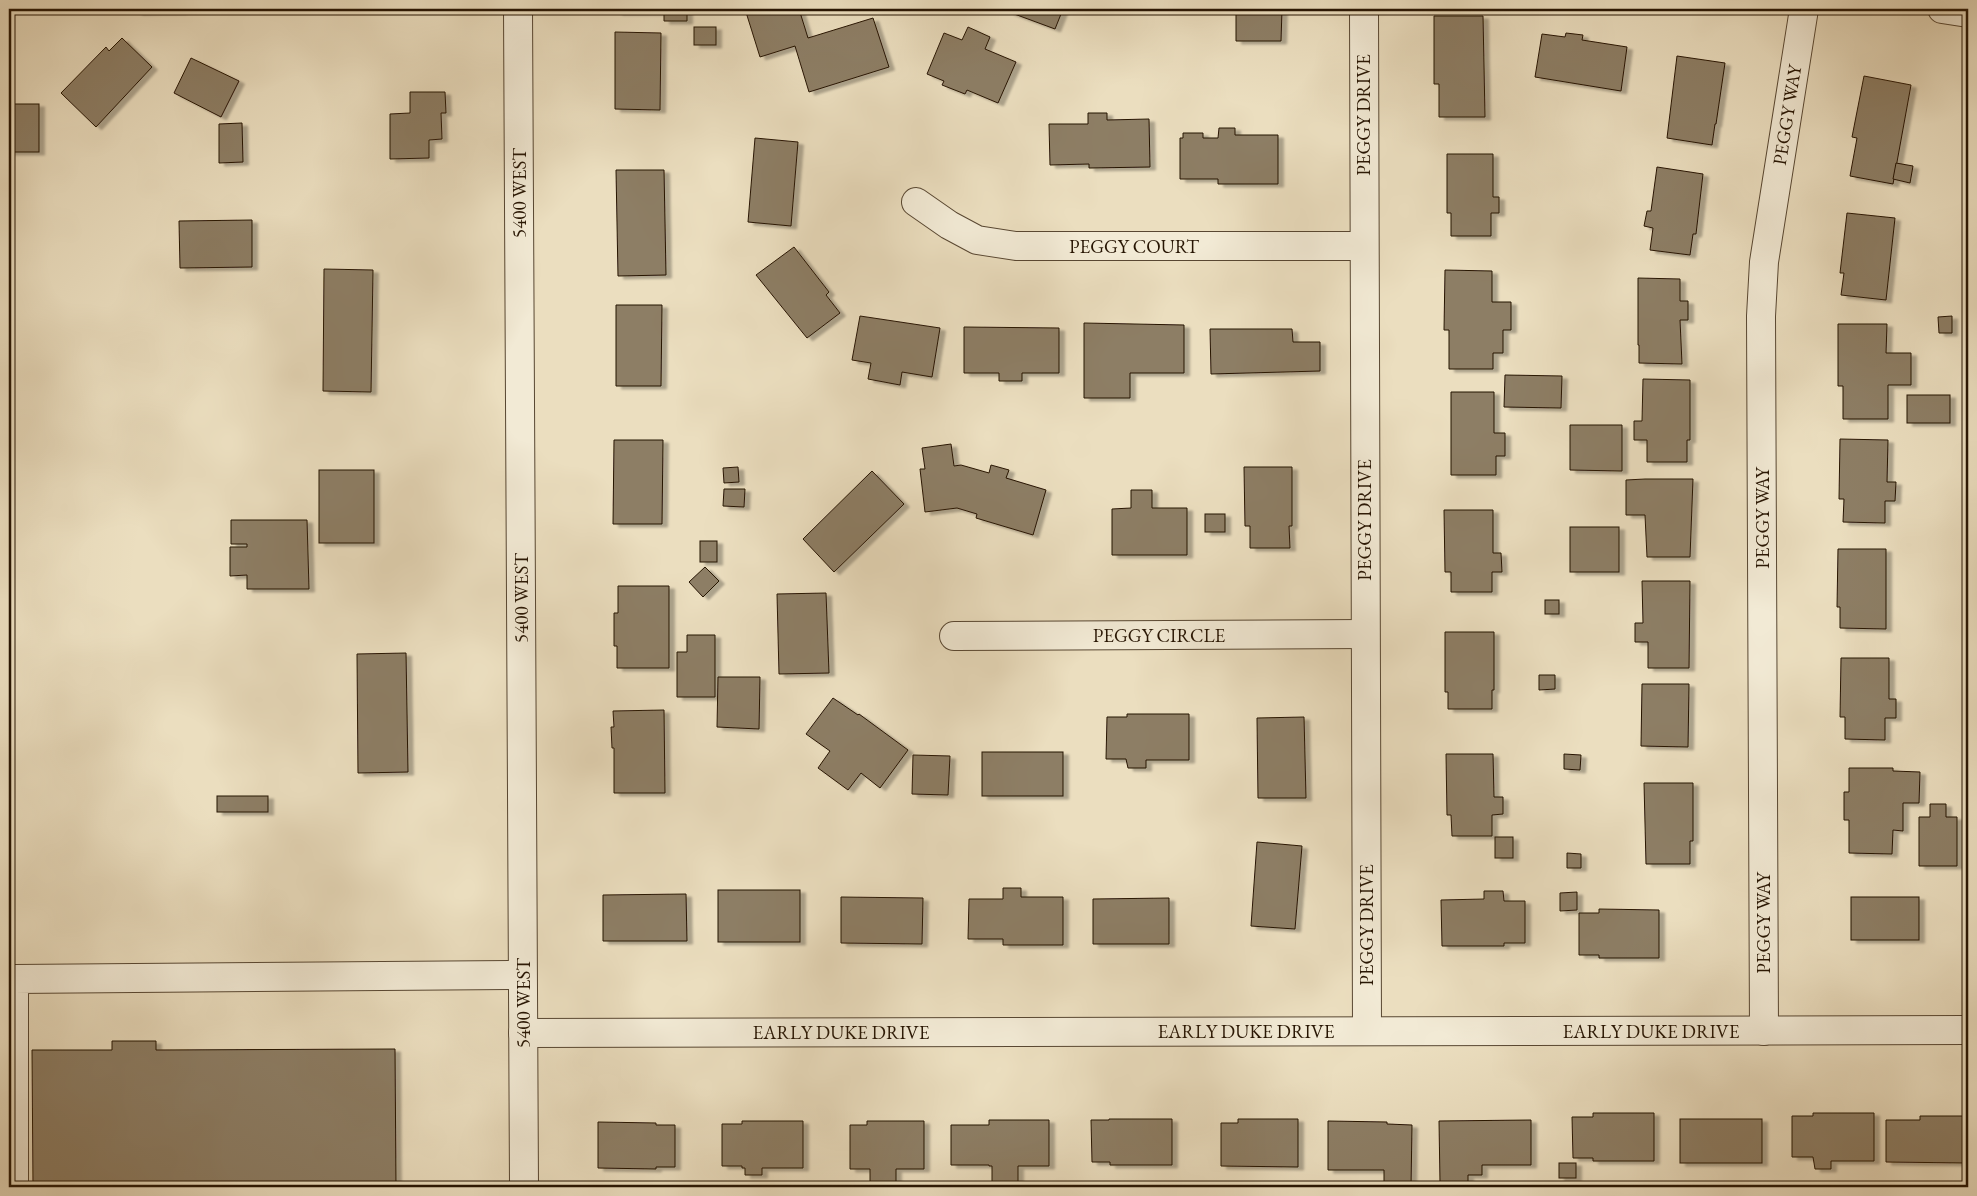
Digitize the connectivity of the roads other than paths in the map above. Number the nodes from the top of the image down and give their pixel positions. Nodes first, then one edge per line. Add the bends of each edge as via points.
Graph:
1 (518, 9) edge
2 (1364, 9) edge
3 (1804, 9) edge
4 (1942, 9) edge
5 (1968, 13) edge
6 (916, 202) dead end
7 (1363, 246) junction
8 (1365, 634) junction
9 (954, 636) dead end
10 (522, 975) junction
11 (1367, 1030) junction
12 (1968, 1030) edge
13 (1764, 1031) junction
14 (523, 1033) junction
15 (14, 1187) edge
16 (524, 1187) edge

1 - 10 street, 5400 WEST
2 - 7 street, PEGGY DRIVE
3 - 13 street, PEGGY WAY via 1764,262 1761,316
4 - 5 street
6 - 7 street, PEGGY COURT via 977,240 1016,246
7 - 8 street, PEGGY DRIVE
8 - 9 street, PEGGY CIRCLE
8 - 11 street, PEGGY DRIVE
10 - 14 street, 5400 WEST
10 - 15 street via 14,979
11 - 13 street, EARLY DUKE DRIVE
11 - 14 street, EARLY DUKE DRIVE
12 - 13 street, EARLY DUKE DRIVE
14 - 16 street, 5400 WEST

